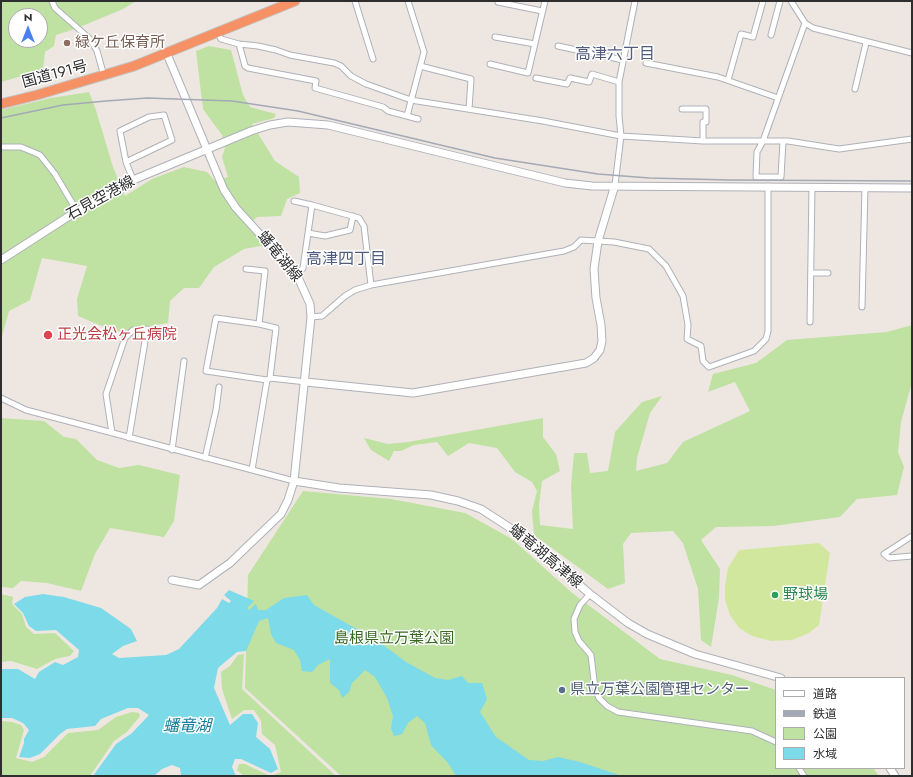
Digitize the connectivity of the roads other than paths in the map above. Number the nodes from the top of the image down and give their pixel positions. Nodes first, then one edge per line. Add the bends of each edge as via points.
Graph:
1 (52, 1) edge
2 (295, 1) edge
3 (355, 1) edge
4 (408, 1) edge
5 (544, 1) edge
6 (635, 1) edge
7 (763, 1) edge
8 (780, 1) edge
9 (791, 1) edge
10 (498, 2) edge
11 (542, 11) junction
12 (804, 23) junction
13 (217, 32) junction
14 (771, 35) dead end
15 (495, 37) dead end
16 (866, 43) junction
17 (239, 44) junction
18 (535, 44) junction
19 (558, 46) dead end
20 (912, 53) edge
21 (167, 54) junction
22 (373, 59) dead end
23 (623, 60) junction
24 (646, 63) dead end
25 (490, 64) dead end
26 (420, 66) junction
27 (104, 76) junction
28 (536, 78) dead end
29 (728, 80) junction
30 (619, 82) junction
31 (855, 89) dead end
32 (778, 98) junction
33 (411, 100) junction
34 (1, 104) edge
35 (469, 109) junction
36 (682, 109) dead end
37 (621, 136) junction
38 (912, 139) edge
39 (703, 141) junction
40 (763, 141) junction
41 (783, 141) junction
42 (1, 147) edge
43 (208, 150) junction
44 (126, 162) junction
45 (133, 180) junction
46 (615, 186) junction
47 (768, 186) junction
48 (812, 187) junction
49 (865, 188) junction
50 (912, 188) edge
51 (294, 200) dead end
52 (312, 205) junction
53 (77, 211) junction
54 (353, 216) junction
55 (308, 233) junction
56 (598, 241) junction
57 (1, 260) edge
58 (246, 269) dead end
59 (811, 272) junction
60 (828, 273) dead end
61 (297, 275) junction
62 (371, 285) junction
63 (862, 307) dead end
64 (311, 317) junction
65 (810, 322) dead end
66 (259, 324) junction
67 (147, 329) junction
68 (162, 330) dead end
69 (184, 361) dead end
70 (269, 379) junction
71 (306, 382) junction
72 (219, 387) dead end
73 (1, 398) edge
74 (112, 433) junction
75 (130, 438) junction
76 (172, 450) junction
77 (205, 458) junction
78 (252, 470) junction
79 (294, 482) junction
80 (912, 536) edge
81 (912, 556) edge
82 (172, 580) dead end
83 (590, 594) junction
84 (777, 677) edge
85 (775, 742) edge

1 - 27 street via 55,8 90,39 97,51
2 - 13 highway, 国道191号
3 - 22 street
4 - 26 street via 424,52
5 - 11 street
6 - 23 street
7 - 29 street via 753,37 741,34
8 - 14 street
9 - 12 street
10 - 11 street
11 - 18 street
12 - 16 street
12 - 32 street
13 - 17 street via 221,39
13 - 21 highway, 国道191号
15 - 18 street
16 - 20 street
16 - 31 street
17 - 33 street via 334,63 366,84
17 - 33 street via 245,66 248,68 316,81 315,88 383,107 388,112 418,119 407,116
18 - 25 street via 528,73
19 - 23 street
21 - 27 highway, 国道191号
21 - 43 street, 蟠竜湖線
23 - 30 street
24 - 29 street
26 - 33 street
26 - 35 street via 471,79
27 - 34 highway, 国道191号
28 - 30 street via 567,84 570,78 589,82 592,74
29 - 32 street
30 - 37 street
32 - 40 street
33 - 35 street
35 - 37 street
36 - 39 street via 706,110
37 - 39 street
37 - 46 street
38 - 41 street via 838,150
39 - 40 street
40 - 41 street
40 - 41 street via 757,152 756,177 782,177
42 - 53 street via 21,147 40,155 55,174
43 - 45 street, 石見空港線
43 - 46 street, 石見空港線 via 270,125 309,122 565,183
43 - 61 street, 蟠竜湖線 via 224,190 236,208
44 - 44 street via 172,140 164,116 149,117 120,131
44 - 45 street
45 - 53 street, 石見空港線
46 - 47 street, 石見空港線
46 - 56 street
47 - 48 street, 石見空港線
47 - 56 street via 766,339 754,351 709,367 703,361 701,346 687,339 688,325 683,296 666,266 649,249
48 - 49 street, 石見空港線
48 - 59 street
49 - 50 street, 石見空港線
49 - 63 street
51 - 52 street
52 - 54 street
52 - 55 street
53 - 57 street, 石見空港線
54 - 55 street via 350,230 324,236
54 - 62 street via 359,218 364,226
55 - 61 street via 303,268
56 - 62 street via 582,240 564,251
56 - 71 street via 594,283 602,325 602,341 600,350 586,363 413,393
58 - 66 street via 265,271
59 - 60 street
59 - 65 street
61 - 64 street, 蟠竜湖線 via 308,299
62 - 64 street via 355,290 322,316
64 - 71 street, 蟠竜湖線
66 - 70 street via 276,328
66 - 70 street via 216,318 206,371
67 - 68 street
67 - 74 street via 132,330 124,338 107,385
67 - 75 street
69 - 76 street
70 - 71 street
70 - 78 street
71 - 79 street, 蟠竜湖線
72 - 77 street
73 - 74 street via 26,410
74 - 75 street
75 - 76 street
76 - 77 street
77 - 78 street
78 - 79 street
79 - 82 street, 蟠竜湖線 via 281,514 230,563 199,586
79 - 83 street, 蟠竜湖高津線 via 431,495 481,509 521,535
80 - 81 street via 884,554 889,558
83 - 84 street, 蟠竜湖高津線 via 628,623 669,645
83 - 85 street via 574,619 575,632 591,655 594,689 607,706 618,712 752,731

